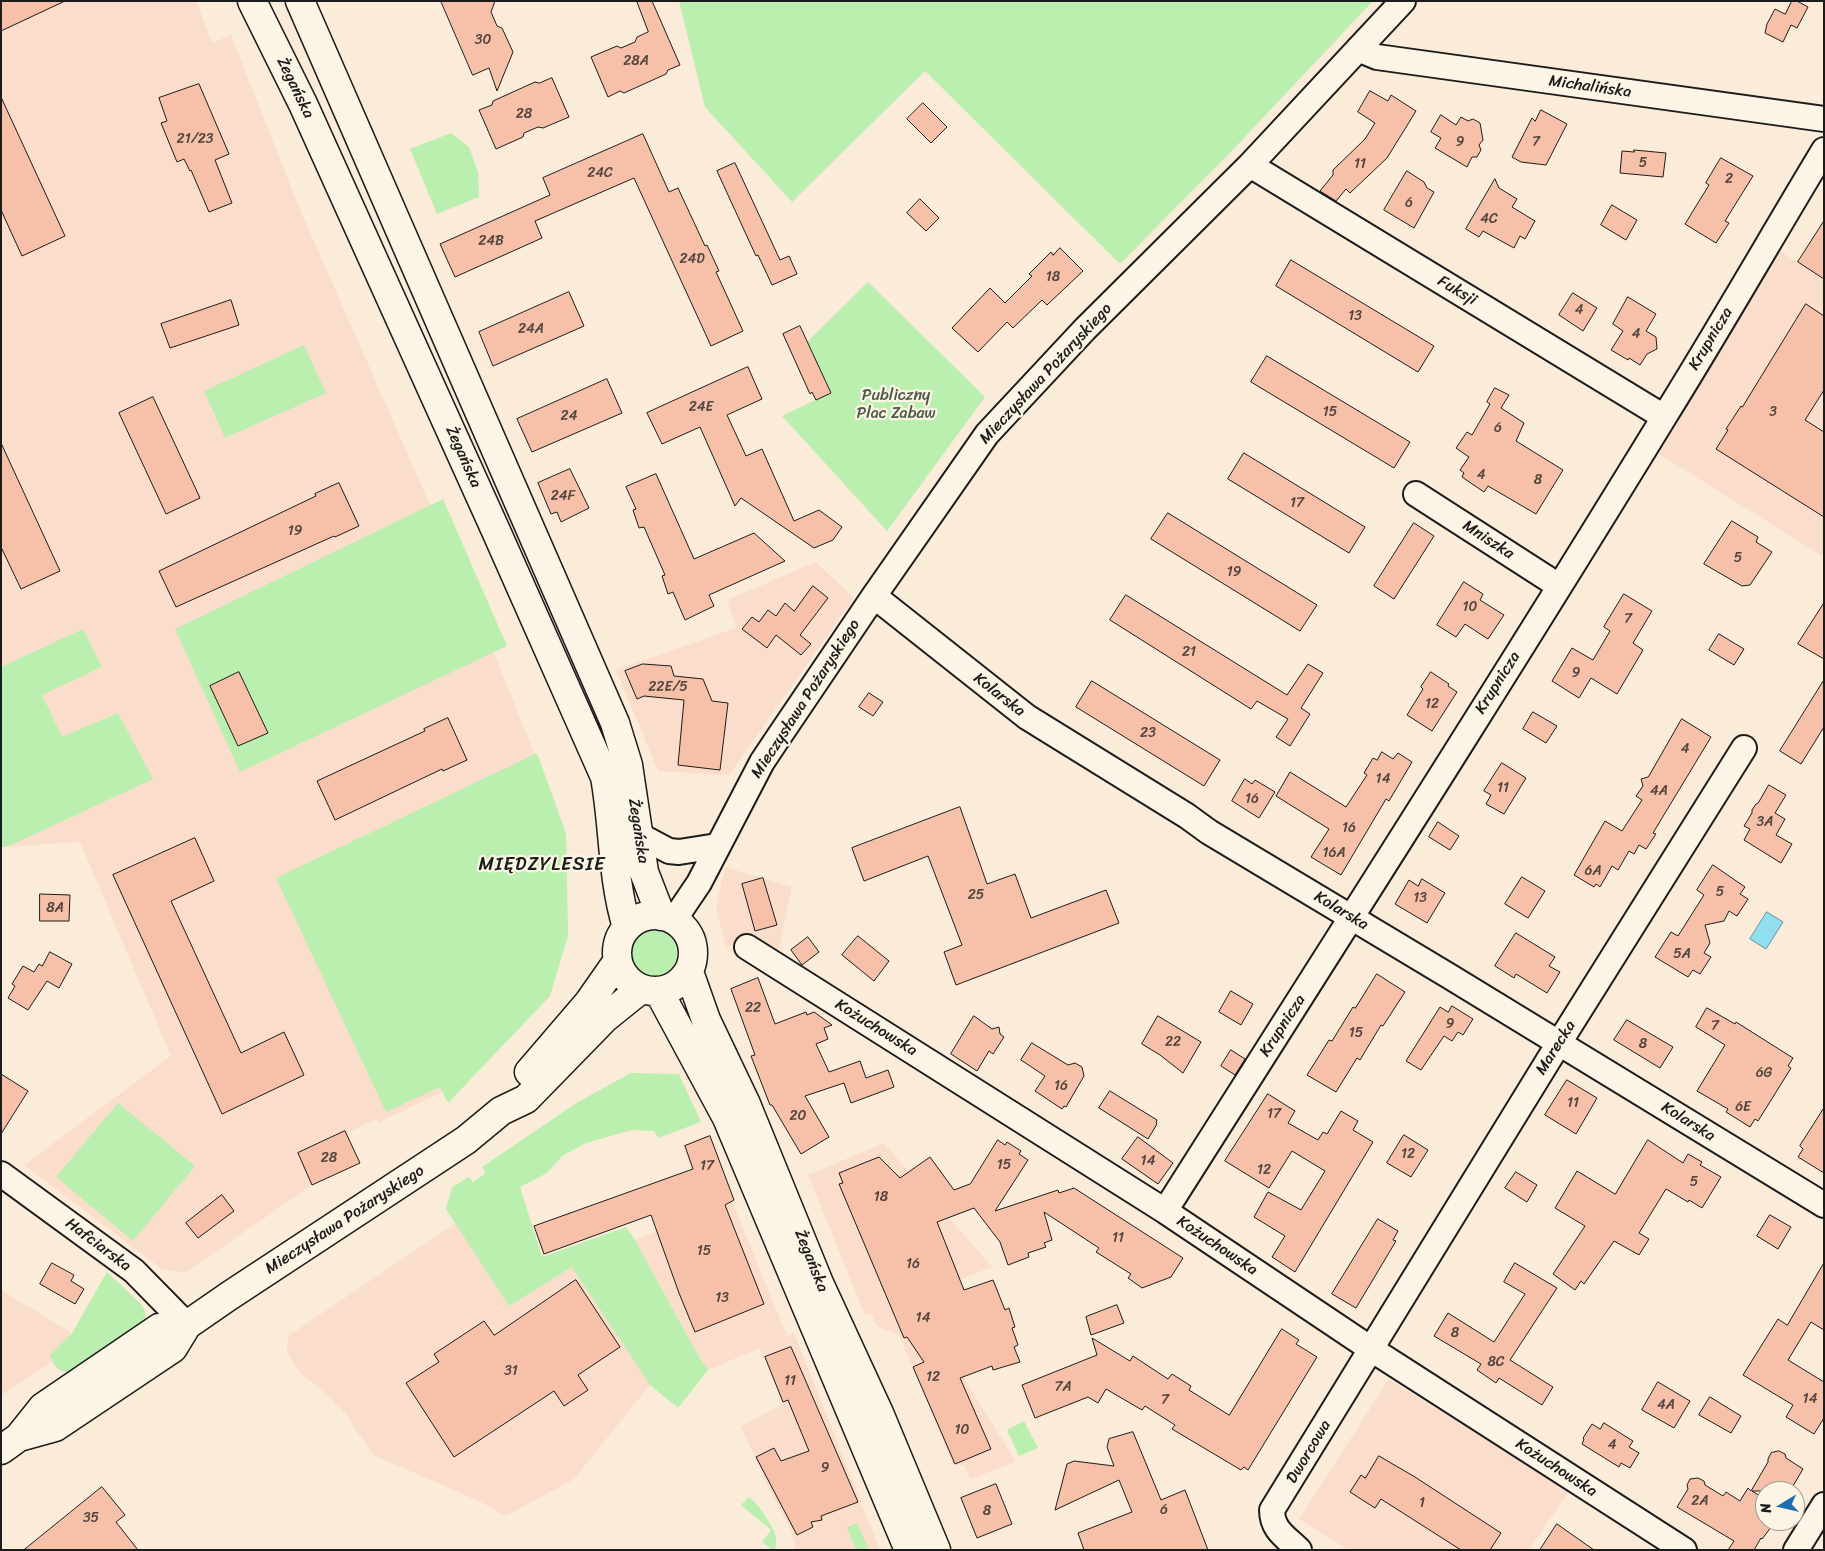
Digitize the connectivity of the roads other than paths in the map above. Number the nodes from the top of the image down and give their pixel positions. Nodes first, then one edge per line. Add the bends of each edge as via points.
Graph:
1 (252, 1) edge
2 (300, 1) edge
3 (1403, 1) edge
4 (1358, 49) junction
5 (1824, 119) edge
6 (1824, 150) edge
7 (1250, 165) junction
8 (1664, 417) junction
9 (1416, 494) dead end
10 (1559, 586) junction
11 (874, 596) junction
12 (1744, 748) dead end
13 (637, 834) junction
14 (717, 846) junction
15 (668, 918) junction
16 (1352, 918) junction
17 (627, 927) junction
18 (747, 947) dead end
19 (617, 962) junction
20 (688, 972) junction
21 (650, 990) junction
22 (1559, 1042) junction
23 (501, 1111) junction
24 (1, 1174) edge
25 (1824, 1206) edge
26 (1165, 1211) junction
27 (187, 1325) junction
28 (1371, 1349) junction
29 (10, 1443) edge
30 (1824, 1505) edge
31 (909, 1550) edge
32 (936, 1550) edge
33 (1299, 1550) edge
34 (1684, 1550) edge
35 (1796, 1550) edge

1 - 17 street, Żegańska via 303,104 605,776 620,905
2 - 13 street, Żegańska via 615,723 628,765
3 - 4 street, Mieczysława Pożaryskiego
4 - 5 street, Michalińska via 1377,58
4 - 7 street, Mieczysława Pożaryskiego
6 - 8 street, Krupnicza
7 - 8 street, Fuksji
7 - 11 street, Mieczysława Pożaryskiego via 1085,329 988,434
8 - 10 street, Krupnicza
9 - 10 street, Mniszka
10 - 16 street, Krupnicza
11 - 14 street, Mieczysława Pożaryskiego via 767,754
11 - 16 street, Kolarska via 1027,718
12 - 22 street, Marecka
13 - 14 street via 669,851
13 - 15 street, Żegańska via 644,872
14 - 15 street, Mieczysława Pożaryskiego via 699,882
15 - 17 street via 643,917
15 - 20 street via 683,928 690,938 693,949
16 - 22 street, Kolarska
16 - 26 street, Krupnicza
17 - 19 street via 618,943
18 - 26 street, Kożuchowska
19 - 21 street via 626,979
19 - 23 street, Mieczysława Pożaryskiego via 589,1002 509,1096
20 - 21 street via 676,985
20 - 32 street, Żegańska
21 - 23 street, Mieczysława Pożaryskiego via 605,1018 526,1100
21 - 31 street, Żegańska via 727,1118
22 - 25 street, Kolarska
22 - 28 street, Marecka
23 - 27 street, Mieczysława Pożaryskiego via 466,1140
24 - 27 street, Hafciarska via 134,1271
26 - 28 street, Kożuchowska
27 - 29 street, Mieczysława Pożaryskiego via 173,1348 55,1427
28 - 33 street, Dworcowa via 1272,1510 1276,1529
28 - 34 street, Kożuchowska
30 - 35 street

